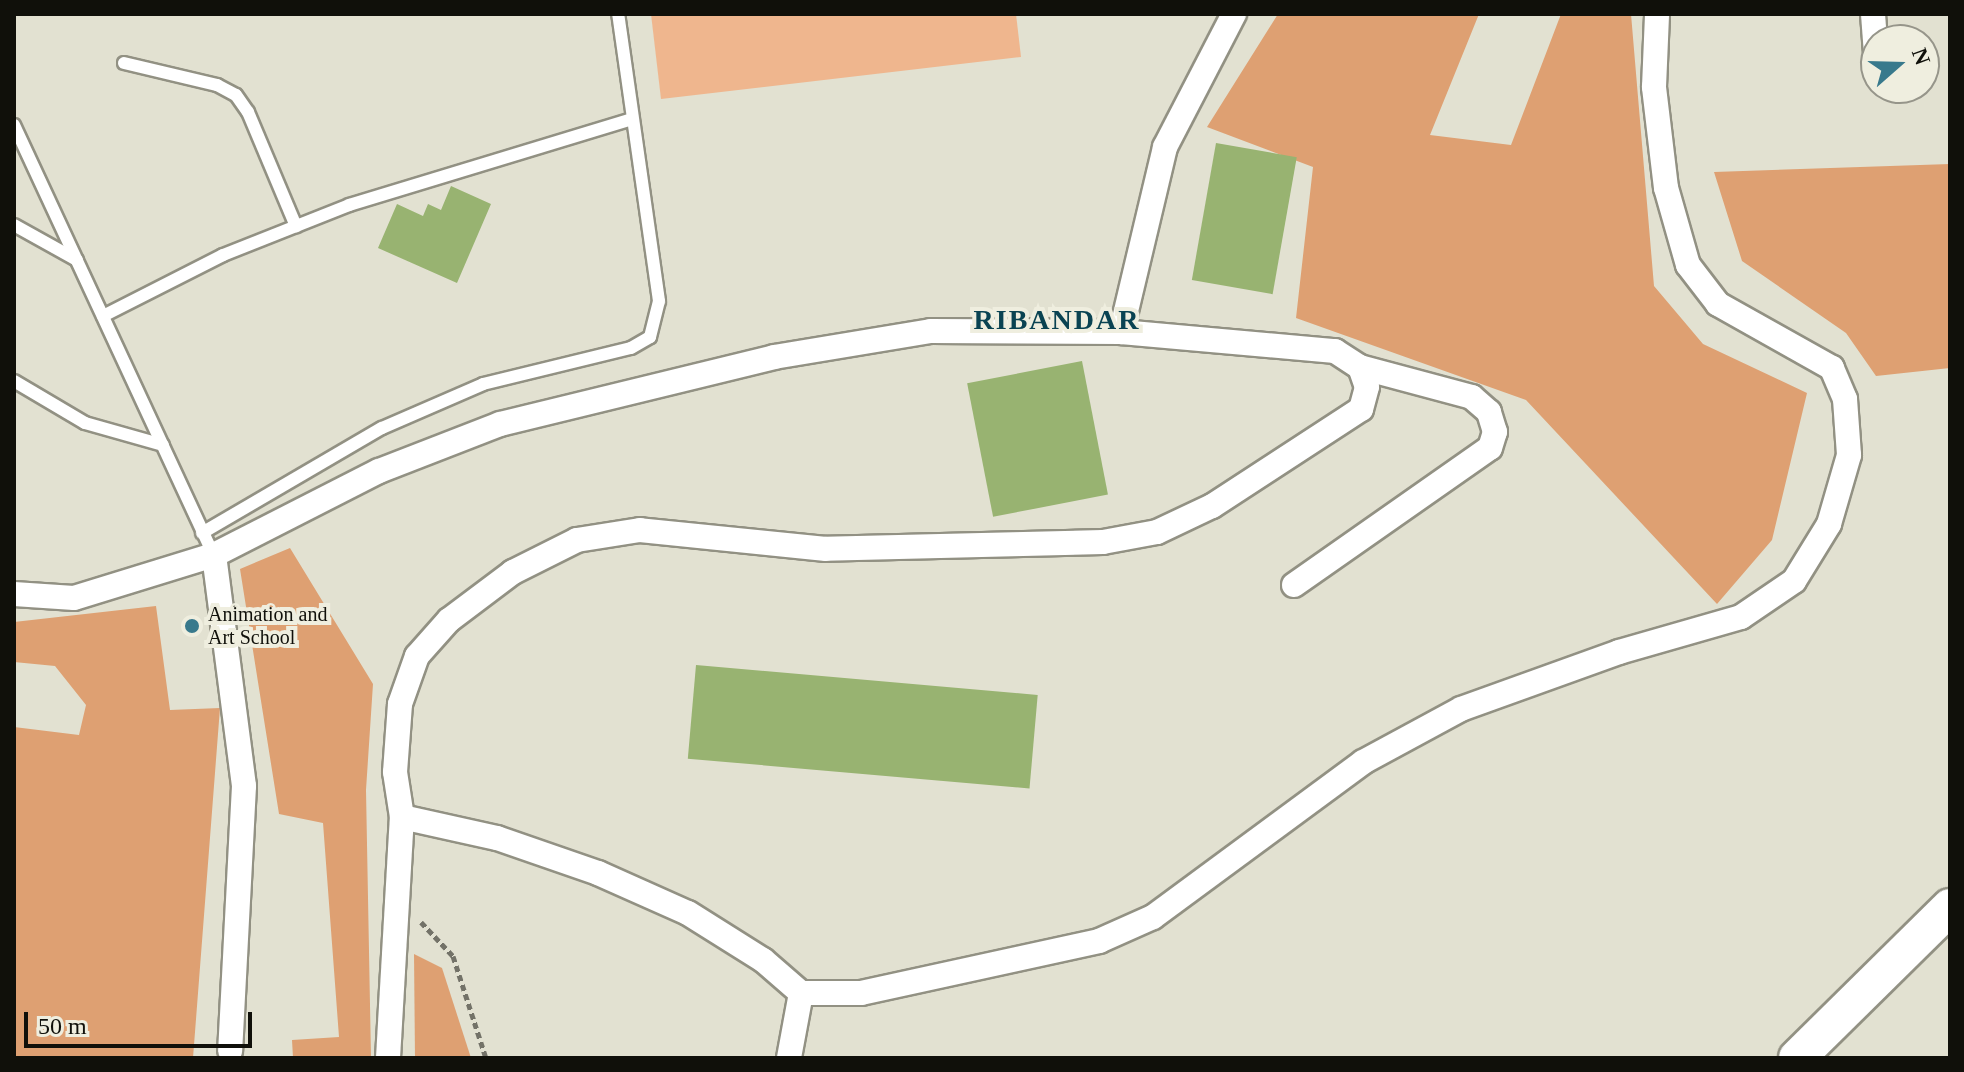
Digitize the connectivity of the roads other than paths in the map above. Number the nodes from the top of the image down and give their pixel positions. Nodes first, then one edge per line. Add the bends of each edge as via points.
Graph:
1 (618, 14) edge
2 (1234, 14) edge
3 (1657, 14) edge
4 (124, 63) dead end
5 (632, 119) junction
6 (14, 125) edge
7 (14, 225) edge
8 (296, 226) junction
9 (77, 260) junction
10 (103, 316) junction
11 (1121, 332) junction
12 (1360, 367) junction
13 (14, 381) edge
14 (163, 445) junction
15 (202, 533) junction
16 (214, 555) junction
17 (1294, 585) dead end
18 (14, 594) edge
19 (402, 817) junction
20 (1950, 907) edge
21 (801, 993) junction
22 (230, 1051) dead end
23 (388, 1058) edge
24 (789, 1058) edge
25 (1797, 1058) edge

1 - 5 lane
2 - 11 street via 1165,147
3 - 21 street via 1654,87 1664,173 1688,265 1718,304 1832,368 1845,399 1849,455 1829,524 1794,581 1741,617 1619,652 1461,709 1363,762 1153,917 1099,941 861,993
4 - 8 lane via 217,85 236,95
5 - 8 lane
5 - 15 lane via 659,301 650,337 631,348 483,384 382,428
6 - 9 lane
7 - 9 lane
8 - 10 lane via 223,255
9 - 10 lane
10 - 14 lane
11 - 12 street via 1335,351
11 - 16 street via 931,331 774,357 630,391 500,424 379,471
12 - 17 street via 1472,397 1489,412 1495,432 1490,448
12 - 19 street via 1367,387 1361,409 1212,506 1157,532 1103,542 841,549 640,530 577,540 513,572 449,620 417,656 400,704 395,772
13 - 14 lane via 85,423
14 - 15 lane
15 - 16 lane
16 - 18 street via 74,598
16 - 22 street via 244,786
19 - 21 street via 497,838 611,879 688,913 763,960
19 - 23 street
20 - 25 main road
21 - 24 street

